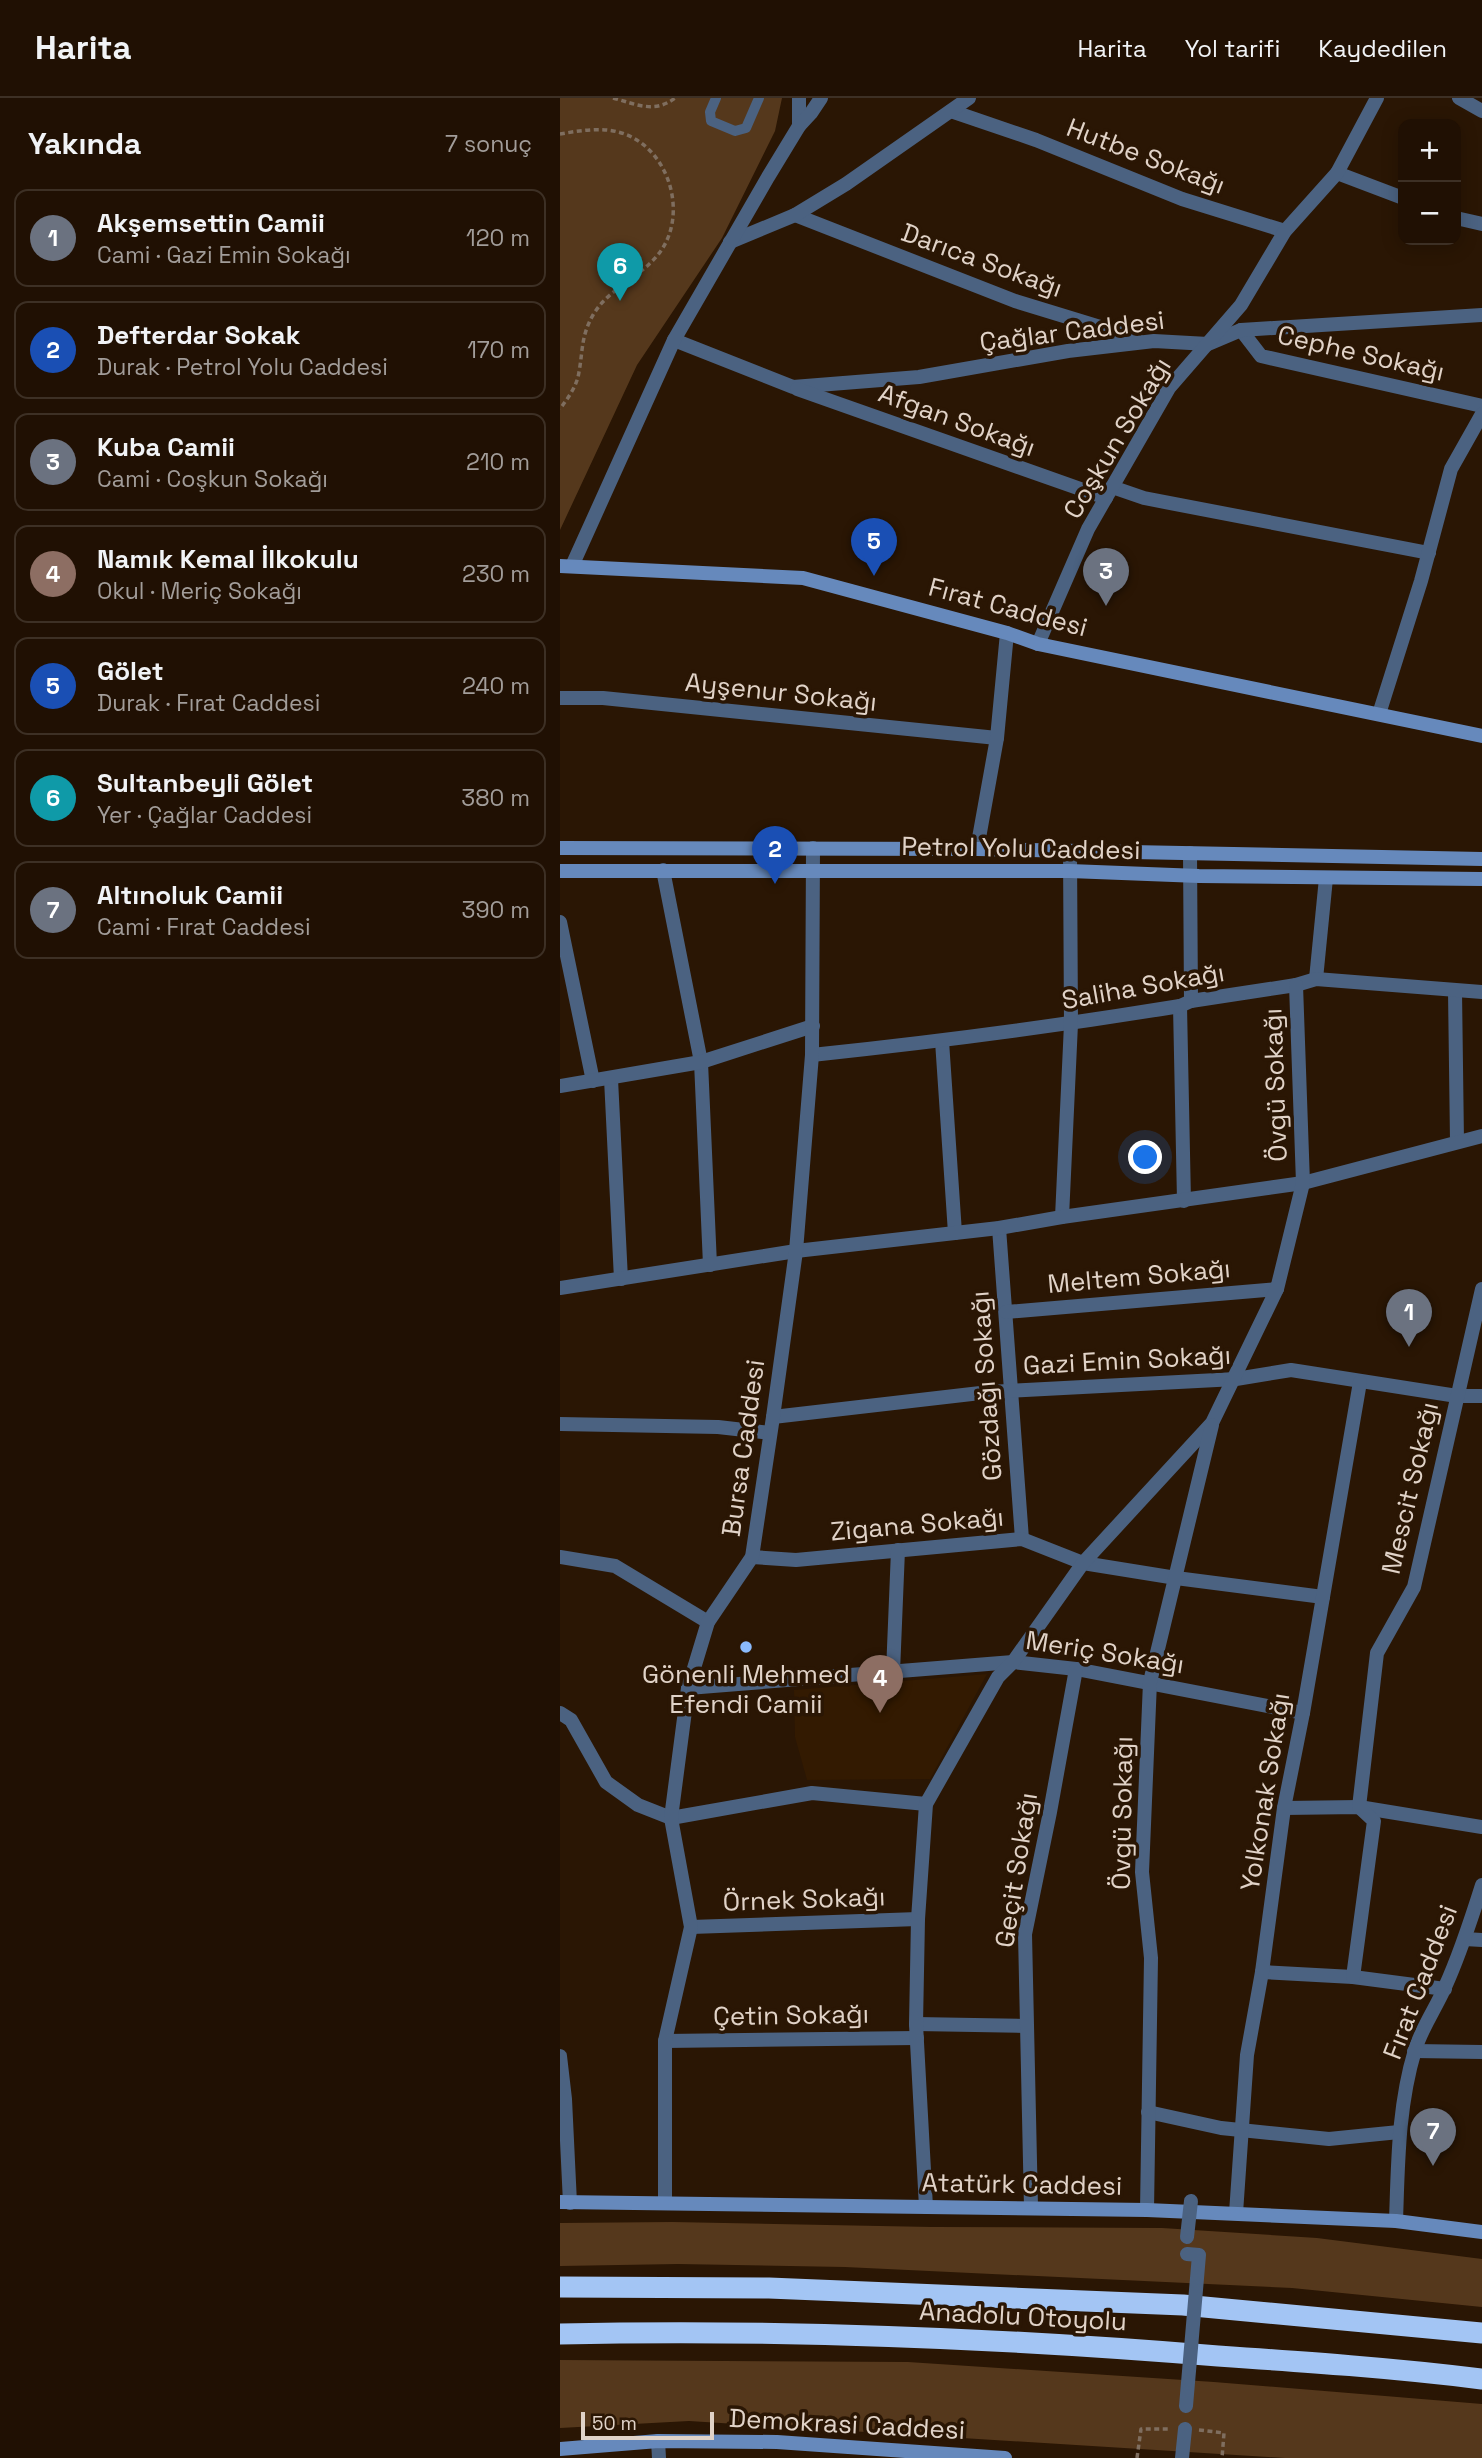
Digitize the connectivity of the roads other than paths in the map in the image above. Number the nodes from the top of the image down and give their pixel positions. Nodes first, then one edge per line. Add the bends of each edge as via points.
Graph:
1 (716, 98) edge
2 (760, 98) edge
3 (799, 98) edge
4 (821, 98) edge
5 (969, 98) edge
6 (1377, 98) edge
7 (1459, 98) edge
8 (951, 111) junction
9 (1482, 111) edge
10 (799, 126) junction
11 (1337, 173) junction
12 (1398, 196) edge
13 (795, 215) junction
14 (1461, 219) edge
15 (1482, 225) edge
16 (1285, 231) junction
17 (730, 242) junction
18 (1482, 315) edge
19 (1241, 330) junction
20 (674, 340) junction
21 (1154, 341) junction
22 (1208, 344) junction
23 (793, 387) junction
24 (1482, 406) edge
25 (1482, 414) edge
26 (1109, 493) junction
27 (1429, 553) junction
28 (566, 566) edge
29 (1007, 633) junction
30 (1038, 644) junction
31 (560, 698) edge
32 (1380, 714) junction
33 (1482, 736) edge
34 (997, 738) junction
35 (560, 842) edge
36 (567, 848) edge
37 (813, 848) junction
38 (976, 849) junction
39 (1070, 851) junction
40 (1191, 853) junction
41 (1482, 859) edge
42 (663, 870) junction
43 (815, 870) junction
44 (560, 871) edge
45 (1070, 871) junction
46 (1189, 876) junction
47 (1326, 878) junction
48 (1482, 879) edge
49 (560, 922) edge
50 (1316, 979) junction
51 (1296, 985) junction
52 (1455, 991) junction
53 (1482, 992) edge
54 (1186, 1003) junction
55 (1071, 1024) junction
56 (813, 1026) junction
57 (942, 1041) junction
58 (812, 1055) junction
59 (701, 1062) junction
60 (611, 1079) junction
61 (593, 1081) junction
62 (560, 1086) edge
63 (1482, 1136) edge
64 (1457, 1141) junction
65 (1303, 1182) junction
66 (1184, 1201) junction
67 (1062, 1217) junction
68 (999, 1228) junction
69 (955, 1233) junction
70 (796, 1251) junction
71 (710, 1265) junction
72 (621, 1279) junction
73 (560, 1288) edge
74 (1277, 1289) junction
75 (1482, 1289) edge
76 (1006, 1312) junction
77 (1236, 1379) junction
78 (1360, 1382) junction
79 (1012, 1391) junction
80 (1457, 1396) junction
81 (1482, 1396) edge
82 (773, 1417) junction
83 (1212, 1423) junction
84 (560, 1424) edge
85 (770, 1433) junction
86 (1022, 1539) junction
87 (898, 1550) junction
88 (560, 1557) edge
89 (752, 1558) junction
90 (1083, 1563) junction
91 (1176, 1578) junction
92 (1323, 1597) junction
93 (708, 1622) junction
94 (1013, 1662) junction
95 (1076, 1669) junction
96 (893, 1672) junction
97 (1150, 1682) junction
98 (688, 1688) junction
99 (560, 1713) edge
100 (1303, 1713) junction
101 (926, 1804) junction
102 (1359, 1807) junction
103 (1284, 1808) junction
104 (671, 1818) junction
105 (1482, 1827) edge
106 (1482, 1885) edge
107 (919, 1919) junction
108 (691, 1927) junction
109 (1465, 1938) junction
110 (1482, 1940) edge
111 (1262, 1972) junction
112 (1353, 1978) junction
113 (1445, 1989) junction
114 (1026, 2026) junction
115 (917, 2031) junction
116 (665, 2040) junction
117 (1414, 2051) junction
118 (1482, 2052) edge
119 (560, 2056) edge
120 (1147, 2112) junction
121 (1242, 2131) junction
122 (1398, 2132) junction
123 (1191, 2201) dead end
124 (665, 2203) junction
125 (563, 2206) edge
126 (926, 2207) junction
127 (1031, 2207) junction
128 (1147, 2210) junction
129 (1236, 2213) junction
130 (1396, 2221) junction
131 (1482, 2232) edge
132 (1187, 2237) dead end
133 (1187, 2254) dead end
134 (560, 2287) edge
135 (1482, 2333) edge
136 (560, 2334) edge
137 (1482, 2379) edge
138 (1186, 2406) dead end
139 (1185, 2429) dead end
140 (658, 2441) junction
141 (560, 2449) edge
142 (841, 2452) edge
143 (659, 2458) edge
144 (1005, 2458) edge
145 (1182, 2458) edge

1 - 2 lane via 710,119 735,131 746,128
3 - 10 street
4 - 10 street
5 - 8 street
6 - 11 street, Coşkun Sokağı
7 - 9 street
8 - 13 street
8 - 16 street, Hutbe Sokağı via 1182,199
10 - 17 street
11 - 12 street
11 - 16 street, Coşkun Sokağı
13 - 17 street
13 - 21 street, Darıca Sokağı via 1015,302 1124,337
14 - 15 street
16 - 22 street, Coşkun Sokağı via 1241,305
17 - 20 street
18 - 19 street, Çağlar Caddesi
19 - 22 street, Çağlar Caddesi
19 - 24 street, Cephe Sokağı via 1261,356
20 - 23 street, Çağlar Caddesi
20 - 28 street
21 - 22 street, Çağlar Caddesi
21 - 23 street, Çağlar Caddesi via 919,377
22 - 26 street, Coşkun Sokağı via 1169,388
23 - 26 street, Afgan Sokağı
25 - 27 street via 1451,469
26 - 27 street, Afgan Sokağı
26 - 30 street, Coşkun Sokağı via 1088,529
27 - 32 street
28 - 29 street, Fırat Caddesi via 803,578
29 - 30 street, Fırat Caddesi
29 - 34 street
30 - 32 street, Fırat Caddesi
31 - 34 street, Ayşenur Sokağı via 603,698
32 - 33 street, Fırat Caddesi
34 - 38 street
35 - 36 street
36 - 37 street, Petrol Yolu Caddesi
37 - 38 street, Petrol Yolu Caddesi
37 - 43 street, Bursa Caddesi
38 - 39 street, Petrol Yolu Caddesi
39 - 40 street, Petrol Yolu Caddesi
39 - 45 street
40 - 41 street, Petrol Yolu Caddesi
40 - 46 street
42 - 43 street, Petrol Yolu Caddesi
42 - 44 street, Petrol Yolu Caddesi
42 - 59 street
43 - 45 street, Petrol Yolu Caddesi
43 - 56 street, Bursa Caddesi
45 - 46 street, Petrol Yolu Caddesi
45 - 55 street
46 - 47 street, Petrol Yolu Caddesi
46 - 54 street
47 - 48 street, Petrol Yolu Caddesi
47 - 50 street
49 - 61 street
50 - 51 street, Saliha Sokağı
50 - 52 street, Saliha Sokağı
51 - 54 street, Saliha Sokağı
51 - 65 street, Övgü Sokağı
52 - 53 street, Saliha Sokağı
52 - 64 street
54 - 55 street, Saliha Sokağı
54 - 66 street
55 - 57 street, Saliha Sokağı
55 - 67 street
56 - 58 street, Bursa Caddesi
56 - 59 street
57 - 58 street, Saliha Sokağı
57 - 69 street
58 - 70 street, Bursa Caddesi
59 - 60 street
59 - 71 street
60 - 61 street
60 - 72 street
61 - 62 street
63 - 64 street
64 - 65 street
65 - 66 street
65 - 74 street, Övgü Sokağı
66 - 67 street
67 - 68 street
68 - 69 street
68 - 76 street, Gözdağı Sokağı
69 - 70 street
70 - 71 street
70 - 82 street, Bursa Caddesi
71 - 72 street
72 - 73 street
74 - 76 street, Meltem Sokağı
74 - 77 street, Övgü Sokağı
75 - 80 street, Mescit Sokağı
76 - 79 street, Gözdağı Sokağı
77 - 78 street, Gazi Emin Sokağı via 1291,1370
77 - 79 street, Gazi Emin Sokağı
77 - 83 street, Övgü Sokağı
78 - 80 street, Gazi Emin Sokağı
78 - 92 street, Yolkonak Sokağı
79 - 82 street, Gazi Emin Sokağı
79 - 86 street, Gözdağı Sokağı
80 - 81 street, Gazi Emin Sokağı
80 - 102 street, Mescit Sokağı via 1414,1587 1377,1653
82 - 85 street, Bursa Caddesi
83 - 90 street
83 - 91 street, Övgü Sokağı
84 - 85 street via 718,1427
85 - 89 street, Bursa Caddesi
86 - 87 street, Zigana Sokağı
86 - 90 street, Zigana Sokağı
87 - 89 street, Zigana Sokağı via 796,1560
87 - 96 street
88 - 93 street via 615,1566
89 - 93 street, Bursa Caddesi
90 - 91 street, Zigana Sokağı
90 - 94 street
91 - 92 street, Zigana Sokağı
91 - 97 street, Övgü Sokağı
92 - 100 street, Yolkonak Sokağı
93 - 98 street, Bursa Caddesi
94 - 95 street, Meriç Sokağı
94 - 96 street, Meriç Sokağı
94 - 101 street via 998,1677
95 - 97 street, Meriç Sokağı
95 - 114 street, Geçit Sokağı via 1025,1934
96 - 98 street, Meriç Sokağı
97 - 100 street, Meriç Sokağı
97 - 120 street, Övgü Sokağı via 1142,1872 1151,1958
98 - 104 street, Bursa Caddesi
99 - 104 street via 571,1720 606,1782 638,1805
100 - 103 street, Yolkonak Sokağı
101 - 104 street via 812,1793
101 - 107 street
102 - 103 street
102 - 105 street
102 - 112 street via 1374,1821
103 - 111 street, Yolkonak Sokağı
104 - 108 street, Bursa Caddesi
106 - 109 street, Fırat Caddesi
107 - 108 street, Örnek Sokağı
107 - 115 street
108 - 116 street, Bursa Caddesi
109 - 110 street
109 - 113 street, Fırat Caddesi
111 - 112 street
111 - 121 street, Yolkonak Sokağı via 1247,2054
112 - 113 street
113 - 117 street, Fırat Caddesi
114 - 115 street, Çetin Sokağı
114 - 127 street, Geçit Sokağı
115 - 116 street, Çetin Sokağı
115 - 126 street
116 - 124 street, Bursa Caddesi
117 - 118 street
117 - 122 street, Fırat Caddesi
119 - 125 street via 565,2099
120 - 121 street
120 - 128 street, Övgü Sokağı
121 - 122 street via 1328,2140
121 - 129 street, Yolkonak Sokağı
122 - 130 street, Fırat Caddesi
123 - 132 street, bridge
124 - 125 street, Atatürk Caddesi
124 - 126 street, Atatürk Caddesi
126 - 127 street, Atatürk Caddesi
127 - 128 street, Atatürk Caddesi
128 - 129 street, Atatürk Caddesi
129 - 130 street, Atatürk Caddesi
130 - 131 street, Atatürk Caddesi
133 - 138 street, bridge via 1199,2255
134 - 135 highway, Anadolu Otoyolu via 769,2288 1170,2305
136 - 137 highway, Anadolu Otoyolu via 1041,2342
139 - 145 street
140 - 141 street, Demokrasi Caddesi
140 - 142 street, Demokrasi Caddesi via 777,2442
140 - 143 street
142 - 144 street, Demokrasi Caddesi

